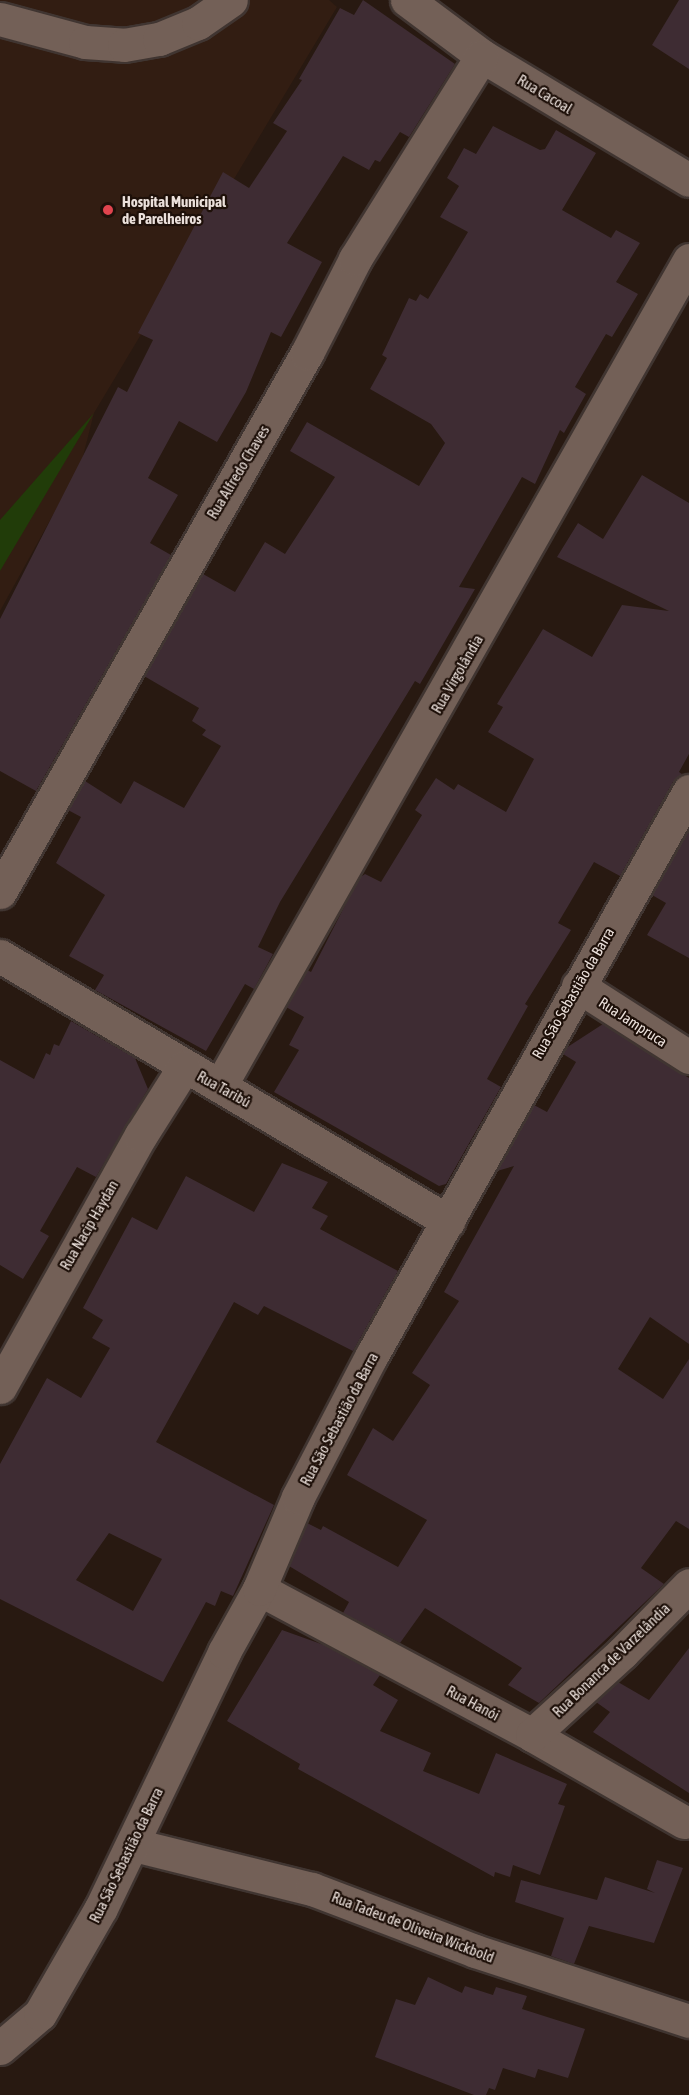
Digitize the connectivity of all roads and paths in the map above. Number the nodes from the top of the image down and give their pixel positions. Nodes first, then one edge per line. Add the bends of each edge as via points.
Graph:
1 (231, 0) edge
2 (407, 0) edge
3 (0, 19) edge
4 (482, 56) junction
5 (689, 180) edge
6 (689, 260) edge
7 (689, 791) edge
8 (0, 892) edge
9 (0, 956) edge
10 (578, 986) junction
11 (689, 1057) edge
12 (184, 1067) junction
13 (220, 1086) junction
14 (448, 1221) junction
15 (0, 1387) edge
16 (689, 1585) edge
17 (260, 1589) junction
18 (532, 1735) junction
19 (684, 1822) dead end
20 (134, 1845) junction
21 (689, 2021) edge
22 (0, 2048) edge

1 - 3 street via 198,23 159,39 124,45 85,42
2 - 4 street, Rua Cacoal
4 - 5 street, Rua Cacoal
4 - 8 street, Rua Alfredo Chaves via 351,267 307,353
6 - 13 street, Rua Virgolândia
7 - 10 street, Rua São Sebastião da Barra
9 - 12 street, Rua Taribú
10 - 11 street, Rua Jampruca
10 - 14 street, Rua São Sebastião da Barra
12 - 13 street, Rua Taribú
12 - 15 street, Rua Nacip Haydan via 141,1135
13 - 14 street, Rua Taribú
14 - 17 street, Rua São Sebastião da Barra via 308,1478
16 - 18 street, Rua Bonanca de Varzelândia
17 - 18 street, Rua Hanói
17 - 20 street, Rua São Sebastião da Barra via 224,1652
18 - 19 street, Rua Hanói
20 - 21 street, Rua Tadeu de Oliveira Wickbold via 312,1889 475,1951
20 - 22 street, Rua São Sebastião da Barra via 40,2014

